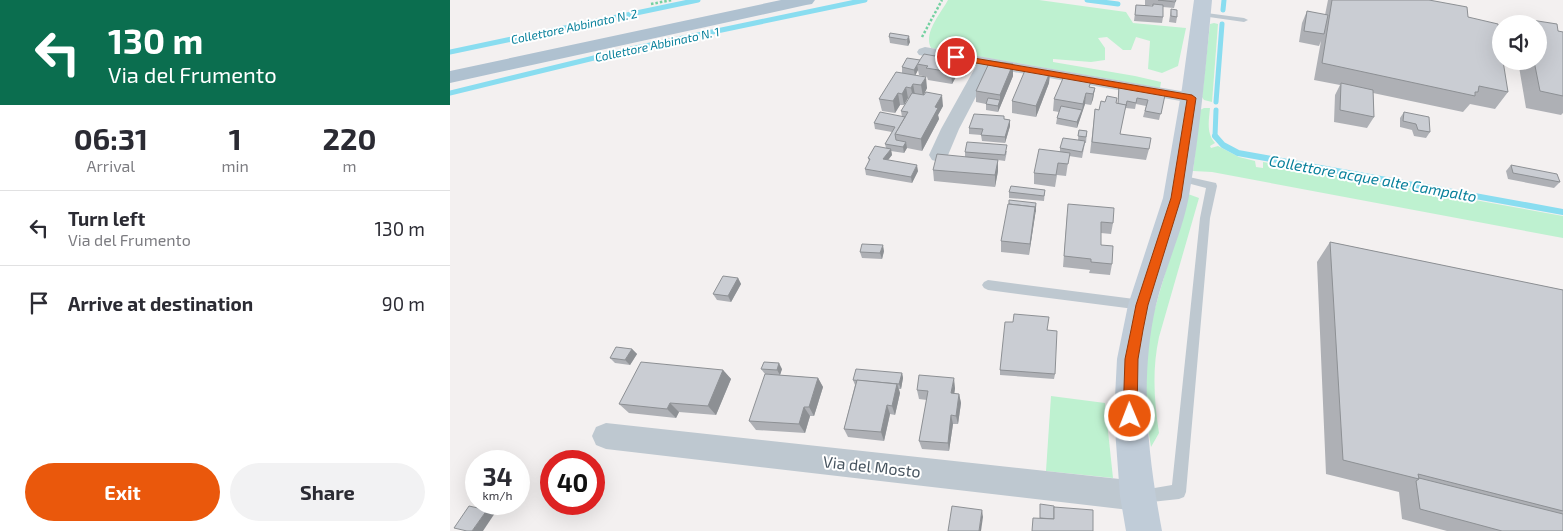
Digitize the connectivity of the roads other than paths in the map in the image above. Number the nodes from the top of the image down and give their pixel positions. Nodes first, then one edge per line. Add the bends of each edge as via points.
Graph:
1 (748, 0) edge
2 (806, 0) edge
3 (1203, 7) edge
4 (1244, 20) dead end
5 (925, 52) edge
6 (986, 63) junction
7 (450, 64) edge
8 (450, 77) edge
9 (1192, 98) junction
10 (939, 155) edge
11 (1180, 178) junction
12 (988, 285) dead end
13 (1142, 305) junction
14 (606, 436) dead end
15 (1138, 496) junction
16 (1144, 531) edge

1 - 7 main road
2 - 8 main road
3 - 4 lane
3 - 9 street
5 - 6 street
6 - 9 street
6 - 10 street
9 - 11 street
11 - 13 street via 1170,221
11 - 15 lane via 1212,186 1204,218 1179,492
12 - 13 lane
13 - 15 street via 1130,387
14 - 15 street, Via del Mosto
15 - 16 street

